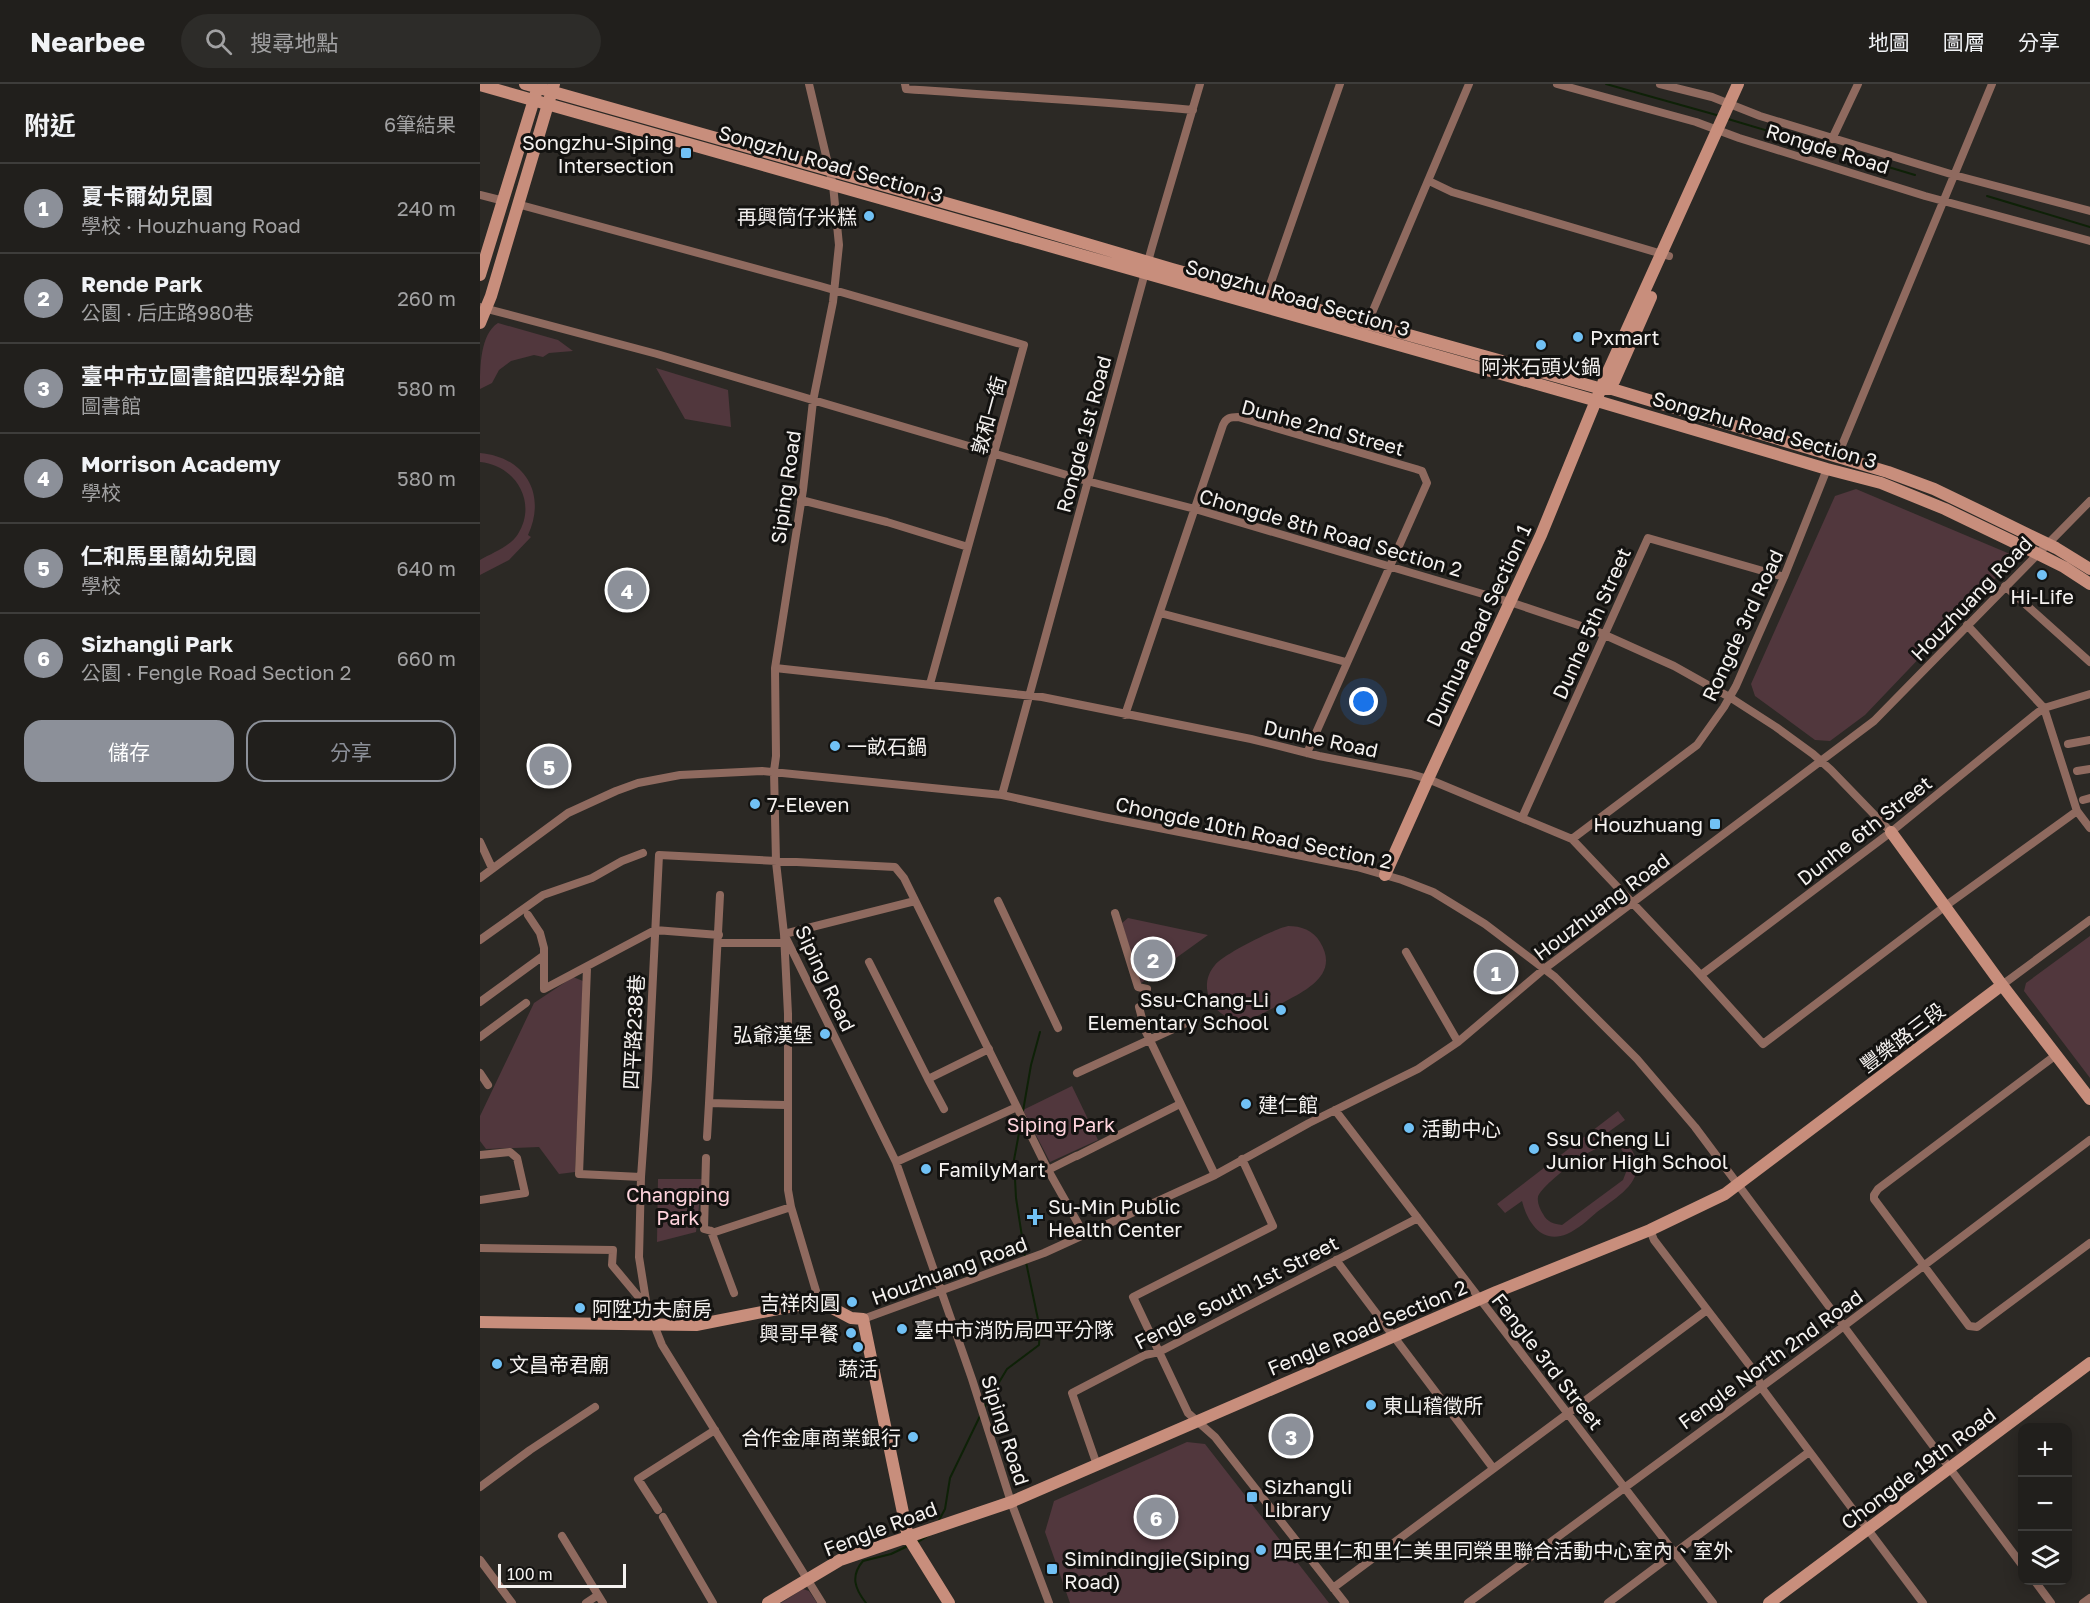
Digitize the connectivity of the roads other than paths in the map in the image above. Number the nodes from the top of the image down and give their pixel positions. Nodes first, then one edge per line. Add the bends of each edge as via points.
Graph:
1 (525, 84) edge
2 (809, 84) edge
3 (905, 84) edge
4 (1200, 84) edge
5 (1340, 84) edge
6 (1469, 84) edge
7 (1557, 84) edge
8 (1660, 84) edge
9 (1738, 84) edge
10 (1747, 84) edge
11 (1858, 84) edge
12 (1992, 84) edge
13 (480, 85) edge
14 (537, 90) edge
15 (551, 93) edge
16 (1733, 105) junction
17 (1193, 110) junction
18 (1721, 131) junction
19 (1832, 139) junction
20 (830, 171) junction
21 (1954, 175) junction
22 (1429, 182) junction
23 (833, 185) junction
24 (480, 195) edge
25 (1943, 200) junction
26 (504, 201) junction
27 (517, 204) junction
28 (2090, 211) edge
29 (2090, 241) edge
30 (1665, 254) junction
31 (1146, 268) junction
32 (480, 275) edge
33 (834, 291) junction
34 (1265, 301) junction
35 (483, 308) edge
36 (480, 323) edge
37 (1365, 330) junction
38 (1599, 395) junction
39 (813, 401) junction
40 (995, 453) junction
41 (1838, 455) junction
42 (1827, 469) junction
43 (1087, 481) junction
44 (801, 500) junction
45 (2090, 501) edge
46 (1195, 509) junction
47 (2046, 544) junction
48 (968, 547) junction
49 (2037, 554) junction
50 (1389, 566) junction
51 (2090, 569) edge
52 (1784, 577) junction
53 (2090, 584) edge
54 (2005, 586) junction
55 (1510, 602) junction
56 (1160, 613) junction
57 (1967, 625) junction
58 (1603, 635) junction
59 (1346, 662) junction
60 (2090, 662) edge
61 (775, 668) junction
62 (930, 684) junction
63 (2090, 694) edge
64 (1029, 695) junction
65 (1731, 698) junction
66 (2044, 708) junction
67 (1125, 715) junction
68 (2090, 740) edge
69 (2068, 744) dead end
70 (1306, 753) junction
71 (1821, 762) junction
72 (2090, 769) edge
73 (774, 771) junction
74 (2077, 771) dead end
75 (1428, 779) junction
76 (1002, 795) junction
77 (2077, 811) junction
78 (1522, 818) junction
79 (2090, 828) edge
80 (1890, 832) junction
81 (1572, 839) junction
82 (480, 842) edge
83 (643, 853) dead end
84 (480, 861) edge
85 (777, 862) junction
86 (492, 868) junction
87 (1385, 875) junction
88 (480, 878) edge
89 (720, 895) dead end
90 (998, 900) dead end
91 (915, 901) junction
92 (1632, 902) junction
93 (1944, 907) junction
94 (1115, 913) dead end
95 (528, 915) dead end
96 (2090, 920) edge
97 (655, 930) junction
98 (784, 938) junction
99 (719, 939) junction
100 (480, 940) edge
101 (1406, 952) dead end
102 (543, 956) junction
103 (869, 962) dead end
104 (587, 968) junction
105 (1544, 969) junction
106 (1701, 975) junction
107 (2002, 985) junction
108 (1147, 989) dead end
109 (480, 1002) edge
110 (526, 1003) dead end
111 (1139, 1007) dead end
112 (1184, 1024) dead end
113 (1058, 1028) dead end
114 (480, 1037) edge
115 (1150, 1041) junction
116 (1458, 1042) junction
117 (989, 1049) junction
118 (2056, 1055) junction
119 (480, 1073) edge
120 (1077, 1073) dead end
121 (928, 1079) junction
122 (489, 1085) dead end
123 (2090, 1099) edge
124 (710, 1104) junction
125 (1180, 1104) junction
126 (786, 1106) junction
127 (1017, 1107) junction
128 (944, 1109) dead end
129 (1335, 1110) junction
130 (707, 1137) dead end
131 (2090, 1140) edge
132 (480, 1155) edge
133 (706, 1158) dead end
134 (1242, 1159) junction
135 (896, 1162) junction
136 (1048, 1170) junction
137 (1215, 1175) junction
138 (641, 1177) junction
139 (1737, 1185) junction
140 (480, 1200) edge
141 (791, 1207) junction
142 (1418, 1218) junction
143 (1650, 1230) junction
144 (711, 1231) junction
145 (1084, 1234) junction
146 (2090, 1243) edge
147 (480, 1248) edge
148 (1336, 1260) junction
149 (1923, 1266) junction
150 (941, 1289) junction
151 (735, 1293) dead end
152 (819, 1300) junction
153 (1480, 1300) junction
154 (647, 1307) junction
155 (1707, 1310) junction
156 (863, 1318) junction
157 (480, 1322) edge
158 (654, 1325) junction
159 (1843, 1326) junction
160 (1394, 1336) junction
161 (1159, 1352) junction
162 (2089, 1367) edge
163 (1761, 1387) junction
164 (595, 1407) dead end
165 (1567, 1413) junction
166 (1199, 1422) junction
167 (716, 1430) junction
168 (1809, 1452) junction
169 (1097, 1465) junction
170 (1493, 1468) junction
171 (1950, 1468) junction
172 (1623, 1486) junction
173 (480, 1487) edge
174 (1011, 1502) junction
175 (1867, 1529) junction
176 (562, 1536) dead end
177 (908, 1537) junction
178 (1675, 1552) junction
179 (480, 1560) edge
180 (2018, 1560) edge
181 (807, 1579) junction
182 (2037, 1585) edge
183 (1333, 1588) junction
184 (2090, 1598) edge
185 (601, 1599) edge
186 (512, 1603) edge
187 (586, 1603) edge
188 (713, 1603) edge
189 (768, 1603) edge
190 (822, 1603) edge
191 (949, 1603) edge
192 (1049, 1603) edge
193 (1345, 1603) edge
194 (1468, 1603) edge
195 (1608, 1603) edge
196 (1713, 1603) edge
197 (1769, 1603) edge
198 (1923, 1603) edge
199 (2051, 1603) edge
200 (2083, 1603) edge

1 - 14 street, Songzhu Road Section 3
2 - 20 street, Siping Road
3 - 17 street via 906,89
4 - 17 street, Rongde 1st Road
5 - 34 street
6 - 22 street
7 - 18 street, Rongde Road
8 - 16 street, Rongde Road
9 - 16 street, Dunhua Road Section 1
10 - 16 street, Dunhua Road Section 1
11 - 19 street
12 - 21 street
13 - 14 street, Songzhu Road Section 3
14 - 15 street, Songzhu Road Section 3
14 - 26 street
15 - 20 street, Songzhu Road Section 3
15 - 23 street, Songzhu Road Section 3
15 - 27 street
16 - 18 street, Dunhua Road Section 1
16 - 19 street, Rongde Road
17 - 31 street, Rongde 1st Road
18 - 25 street, Rongde Road
18 - 30 street, Dunhua Road Section 1
19 - 21 street, Rongde Road
20 - 23 street, Siping Road
20 - 31 street, Songzhu Road Section 3
21 - 25 street
21 - 28 street, Rongde Road
22 - 30 street
22 - 37 street
23 - 31 street, Songzhu Road Section 3
23 - 33 street, Siping Road via 839,245
24 - 26 street
25 - 29 street, Rongde Road
25 - 41 street
26 - 32 street
27 - 33 street
27 - 35 street
30 - 38 street, Dunhua Road Section 1 via 1616,378
31 - 34 street, Songzhu Road Section 3
31 - 43 street, Rongde 1st Road
33 - 39 street, Siping Road
33 - 40 street, 敦和一街 via 1024,345
34 - 37 street, Songzhu Road Section 3
35 - 36 street
35 - 39 street, Chongde 8th Road Section 2
37 - 38 street, Songzhu Road Section 3
38 - 41 street, Songzhu Road Section 3 via 1612,389
38 - 42 street, Songzhu Road Section 3
38 - 55 street, Dunhua Road Section 1
39 - 40 street, Chongde 8th Road Section 2
39 - 44 street, Siping Road
40 - 43 street, Chongde 8th Road Section 2
40 - 48 street, 敦和一街
41 - 47 street, Songzhu Road Section 3 via 1934,489
42 - 49 street, Songzhu Road Section 3 via 1905,492
42 - 52 street, Rongde 3rd Road
43 - 46 street, Chongde 8th Road Section 2
43 - 64 street, Rongde 1st Road
44 - 48 street
44 - 61 street, Siping Road
45 - 47 street, Houzhuang Road
46 - 50 street, Chongde 8th Road Section 2
46 - 50 street, Dunhe 2nd Street via 1223,425 1231,417 1416,469 1422,471 1427,483
46 - 56 street, Dunhe 2nd Street
47 - 49 street, Houzhuang Road
47 - 51 street, Songzhu Road Section 3
48 - 62 street, 敦和一街
49 - 53 street, Songzhu Road Section 3
49 - 54 street, Houzhuang Road
50 - 55 street, Chongde 8th Road Section 2
50 - 59 street
52 - 58 street, Dunhe 5th Street via 1648,538
52 - 65 street, Rongde 3rd Road
54 - 57 street, Houzhuang Road
54 - 60 street
55 - 58 street, Chongde 8th Road Section 2
55 - 75 street, Dunhua Road Section 1
56 - 59 street
56 - 67 street, Dunhe 2nd Street
57 - 66 street
57 - 71 street, Houzhuang Road via 1874,721
58 - 65 street, Chongde 8th Road Section 2 via 1674,666
58 - 78 street, Dunhe 5th Street
59 - 70 street
61 - 62 street, Dunhe Road
61 - 73 street, Siping Road
62 - 64 street, Dunhe Road
63 - 66 street
64 - 67 street, Dunhe Road
64 - 76 street, Rongde 1st Road
65 - 71 street, Chongde 8th Road Section 2
65 - 81 street, Rongde 3rd Road via 1697,745
66 - 77 street
66 - 80 street, Dunhe 6th Street
67 - 70 street, Dunhe Road
68 - 69 street
70 - 75 street, Dunhe Road
71 - 80 street, Chongde 8th Road Section 2
71 - 92 street, Houzhuang Road
72 - 74 street
73 - 76 street, Chongde 10th Road Section 2
73 - 85 street, Siping Road
73 - 86 street, Chongde 10th Road Section 2 via 680,775 638,783 568,813
75 - 78 street, Dunhe Road
75 - 87 street, Dunhua Road Section 1
76 - 87 street, Chongde 10th Road Section 2
77 - 79 street
77 - 93 street
78 - 81 street, Dunhe Road
80 - 93 street
80 - 106 street, Dunhe 6th Street
81 - 92 street, Dunhe Road
82 - 86 street
83 - 100 street via 592,878 543,895
84 - 86 street
85 - 91 street via 895,867
85 - 97 street, 四平路238巷 via 659,855
85 - 98 street, Siping Road
86 - 88 street, Chongde 10th Road Section 2
87 - 105 street, Chongde 10th Road Section 2 via 1442,898 1485,924
89 - 99 street
90 - 113 street
91 - 98 street
91 - 117 street
92 - 105 street, Houzhuang Road
92 - 106 street, Dunhe Road
93 - 106 street, Dunhe Road via 1763,1044
93 - 107 street
94 - 108 street via 1138,987
95 - 102 street via 540,933
96 - 107 street, 豐樂路三段
97 - 99 street
97 - 104 street
97 - 138 street, 四平路238巷
98 - 99 street
98 - 126 street via 788,1014
98 - 135 street, Siping Road
99 - 124 street
101 - 116 street
102 - 104 street via 544,989
102 - 109 street
103 - 121 street
104 - 138 street via 579,1174
105 - 116 street, Houzhuang Road
105 - 139 street, Chongde 10th Road Section 2 via 1637,1059 1695,1127
107 - 118 street
107 - 139 street, 豐樂路三段
110 - 114 street
111 - 115 street
112 - 115 street
115 - 120 street
115 - 125 street
116 - 129 street, Houzhuang Road via 1418,1069
117 - 121 street
117 - 127 street
118 - 123 street
118 - 149 street via 1874,1195
119 - 122 street
121 - 128 street
124 - 126 street
124 - 130 street
125 - 136 street
125 - 137 street
126 - 141 street
127 - 135 street
127 - 136 street
129 - 134 street, Houzhuang Road
129 - 142 street, Fengle 3rd Street
131 - 149 street, Fengle North 2nd Road
132 - 140 street via 510,1152 517,1158 525,1193
133 - 144 street via 704,1229
134 - 137 street, Houzhuang Road
134 - 161 street via 1273,1226 1132,1297
135 - 150 street, Siping Road
136 - 145 street
137 - 145 street, Houzhuang Road
138 - 154 street, 四平路238巷 via 639,1257
139 - 143 street, Fengle Road Section 2
139 - 159 street, Chongde 10th Road Section 2
141 - 144 street
141 - 152 street
142 - 148 street, Fengle South 1st Street
142 - 153 street, Fengle 3rd Street
143 - 153 street, Fengle Road Section 2
143 - 155 street
144 - 151 street
145 - 150 street, Houzhuang Road via 1044,1253
146 - 149 street via 1977,1327 1969,1326
147 - 154 street via 613,1250 612,1265
148 - 160 street
148 - 161 street, Fengle South 1st Street
149 - 159 street, Fengle North 2nd Road
150 - 156 street, Houzhuang Road
150 - 174 street, Siping Road
152 - 156 street via 851,1318
152 - 158 street via 696,1325
153 - 160 street, Fengle Road Section 2
153 - 165 street, Fengle 3rd Street
154 - 158 street, 四平路238巷
155 - 163 street via 1757,1375
155 - 165 street
156 - 177 street
157 - 158 street
158 - 167 street, 四平路238巷 via 662,1345
159 - 163 street, Fengle North 2nd Road
159 - 171 street, Chongde 10th Road Section 2
160 - 166 street, Fengle Road Section 2
160 - 170 street
161 - 166 street via 1188,1413
161 - 169 street, Fengle South 1st Street via 1145,1355 1072,1393
162 - 171 street, Chongde 19th Road
163 - 168 street
163 - 172 street, Fengle North 2nd Road
164 - 173 street
165 - 170 street
165 - 172 street, Fengle 3rd Street
166 - 169 street, Fengle Road Section 2
166 - 183 street via 1215,1437
167 - 181 street, 四平路238巷
167 - 188 street via 638,1479
168 - 175 street
168 - 178 street
169 - 174 street, Fengle Road Section 2
170 - 183 street
171 - 175 street, Chongde 19th Road
171 - 180 street, Chongde 10th Road Section 2
172 - 178 street, Fengle 3rd Street
172 - 194 street, Fengle North 2nd Road
174 - 177 street, Fengle Road
174 - 192 street, Siping Road
175 - 197 street, Chongde 19th Road
175 - 198 street
176 - 185 street
177 - 181 street, Fengle Road via 840,1560
177 - 191 street
178 - 195 street
178 - 196 street, Fengle 3rd Street
179 - 186 street
181 - 189 street, Fengle Road
181 - 190 street, 四平路238巷
182 - 199 street
183 - 193 street
184 - 200 street
185 - 187 street

